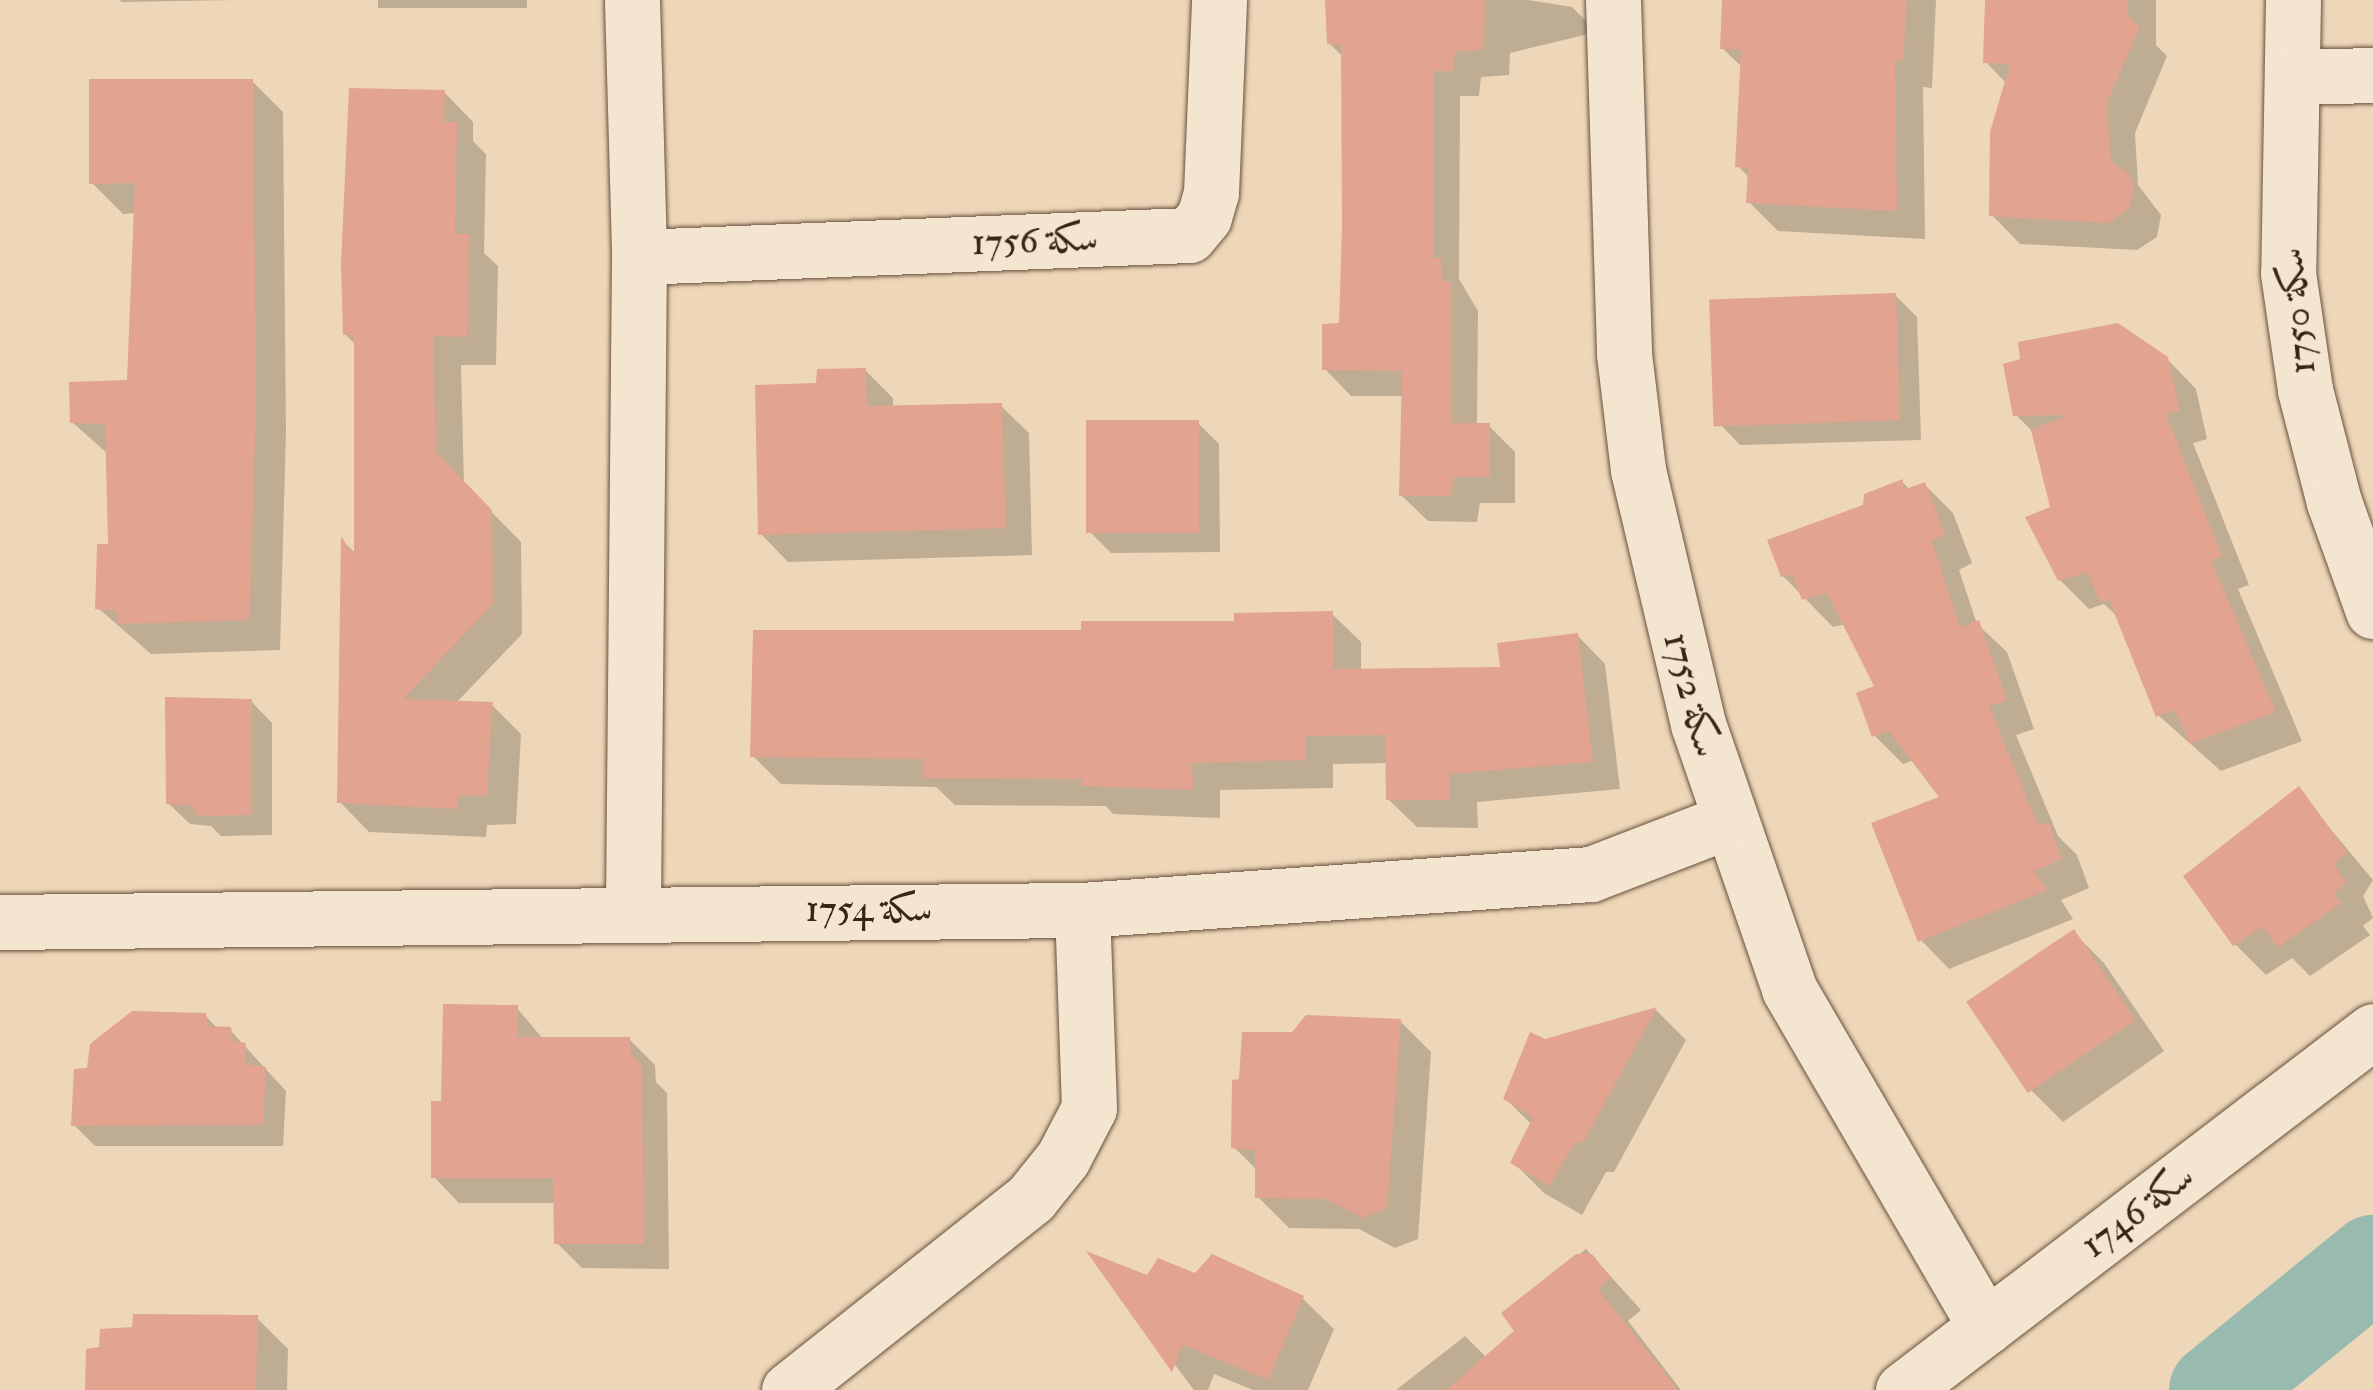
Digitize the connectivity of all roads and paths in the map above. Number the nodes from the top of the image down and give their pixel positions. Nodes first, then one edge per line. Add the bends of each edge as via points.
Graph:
1 (632, 0) edge
2 (1219, 0) edge
3 (1613, 0) edge
4 (2293, 0) edge
5 (2373, 75) edge
6 (2292, 77) junction
7 (639, 257) junction
8 (2373, 611) edge
9 (1726, 822) junction
10 (634, 910) junction
11 (1082, 910) junction
12 (0, 922) edge
13 (2373, 1032) edge
14 (1986, 1327) junction
15 (789, 1390) edge
16 (1903, 1390) edge

1 - 7 street
2 - 7 street, سكة 1756 via 1211,194 1204,218 1189,235
3 - 9 street, سكة 1752 via 1623,336 1638,470 1665,599
4 - 6 street, سكة 1750
5 - 6 street
6 - 8 street, سكة 1750 via 2288,273 2304,390
7 - 10 street
9 - 11 street, سكة 1754 via 1591,874
9 - 14 street, سكة 1752 via 1789,989
10 - 11 street, سكة 1754
10 - 12 street, سكة 1754
11 - 15 street via 1088,1108 1063,1158 1031,1198
13 - 14 street, سكة 1746
14 - 16 street, سكة 1746

